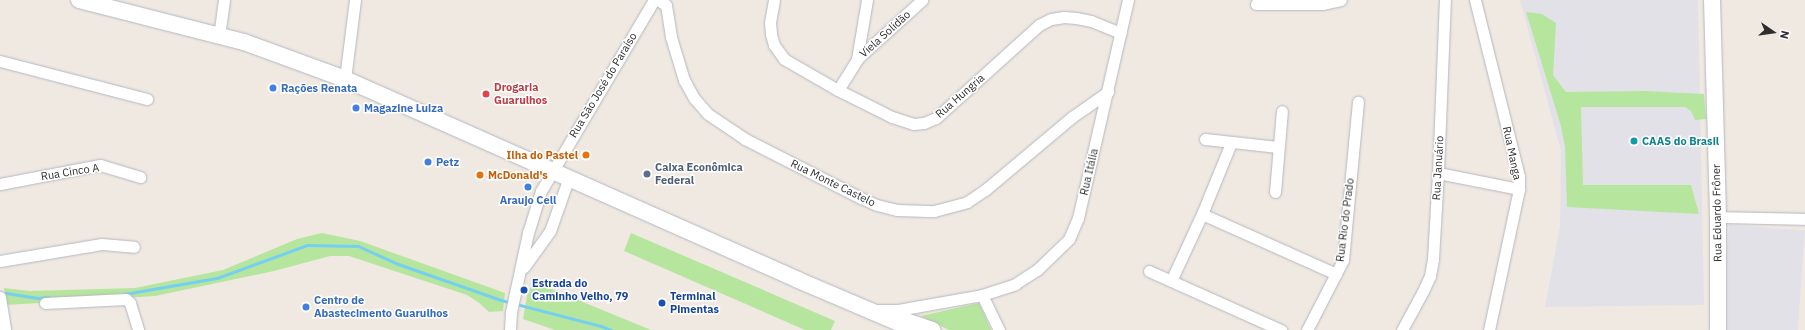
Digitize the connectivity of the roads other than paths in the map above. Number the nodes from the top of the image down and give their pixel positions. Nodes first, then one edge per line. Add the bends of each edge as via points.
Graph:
1 (79, 0) edge
2 (224, 0) edge
3 (355, 0) edge
4 (654, 0) edge
5 (658, 0) edge
6 (774, 0) edge
7 (867, 0) edge
8 (922, 0) edge
9 (1128, 0) edge
10 (1337, 0) edge
11 (1445, 0) edge
12 (1475, 0) edge
13 (1712, 0) edge
14 (1256, 4) dead end
15 (1121, 33) junction
16 (219, 36) junction
17 (857, 59) junction
18 (0, 61) edge
19 (345, 79) junction
20 (838, 90) junction
21 (1108, 92) junction
22 (147, 99) dead end
23 (1358, 102) dead end
24 (1282, 111) dead end
25 (1205, 139) dead end
26 (1231, 143) junction
27 (1278, 147) junction
28 (552, 170) junction
29 (1438, 173) junction
30 (140, 177) dead end
31 (569, 177) junction
32 (0, 184) edge
33 (1519, 189) junction
34 (1275, 192) dead end
35 (1202, 214) junction
36 (1718, 217) junction
37 (1805, 219) edge
38 (134, 247) dead end
39 (0, 261) edge
40 (521, 270) junction
41 (1149, 271) dead end
42 (1336, 274) junction
43 (1171, 281) junction
44 (982, 294) junction
45 (0, 297) edge
46 (45, 303) dead end
47 (868, 310) junction
48 (5, 330) edge
49 (138, 330) edge
50 (510, 330) edge
51 (916, 330) edge
52 (932, 330) edge
53 (999, 330) edge
54 (1281, 330) edge
55 (1307, 330) edge
56 (1402, 330) edge
57 (1489, 330) edge
58 (1718, 330) edge

1 - 16 main road
2 - 16 street
3 - 19 street
4 - 28 street, Rua São José do Paraíso
5 - 21 street, Rua Monte Castelo via 666,6 671,37 684,80 694,98 708,114 745,139 861,198 897,210 934,211 967,202 1072,117
6 - 20 street, Rua Hungria via 770,22 777,50 784,58
7 - 17 street
8 - 17 street, Viela Solidão
9 - 15 street, Rua Itália
10 - 14 street via 1322,4
11 - 29 street, Rua Januário
12 - 33 street, Rua Manga via 1519,177
13 - 36 main road, Rua Eduardo Frôner
15 - 20 street, Rua Hungria via 1076,18 1051,19 1039,25 936,118 924,123 902,121
15 - 21 street, Rua Itália
16 - 19 main road via 244,42
17 - 20 street, Viela Solidão
18 - 22 street
19 - 28 main road
21 - 44 street, Rua Itália via 1078,218 1069,239 1055,254 1015,284
23 - 42 street, Rua Rio do Prado via 1343,260
24 - 27 street
25 - 26 street
26 - 27 street
26 - 35 street
27 - 34 street
28 - 31 main road
28 - 40 street, Rua São José do Paraíso via 541,190 528,233
29 - 33 street
29 - 56 street, Rua Januário via 1430,276
30 - 32 street, Rua Cinco A via 100,165
31 - 40 street via 550,231
31 - 47 main road
33 - 57 street, Rua Manga
35 - 42 street
35 - 43 street
36 - 37 street
36 - 58 main road, Rua Eduardo Frôner
38 - 39 street via 102,244
40 - 50 street, Rua São José do Paraíso via 511,312
41 - 43 street
42 - 55 street, Rua Rio do Prado
43 - 54 street
44 - 47 street, Rua Itália via 898,310
44 - 53 street
45 - 48 street
46 - 49 street via 126,299
47 - 51 main road
47 - 52 main road

